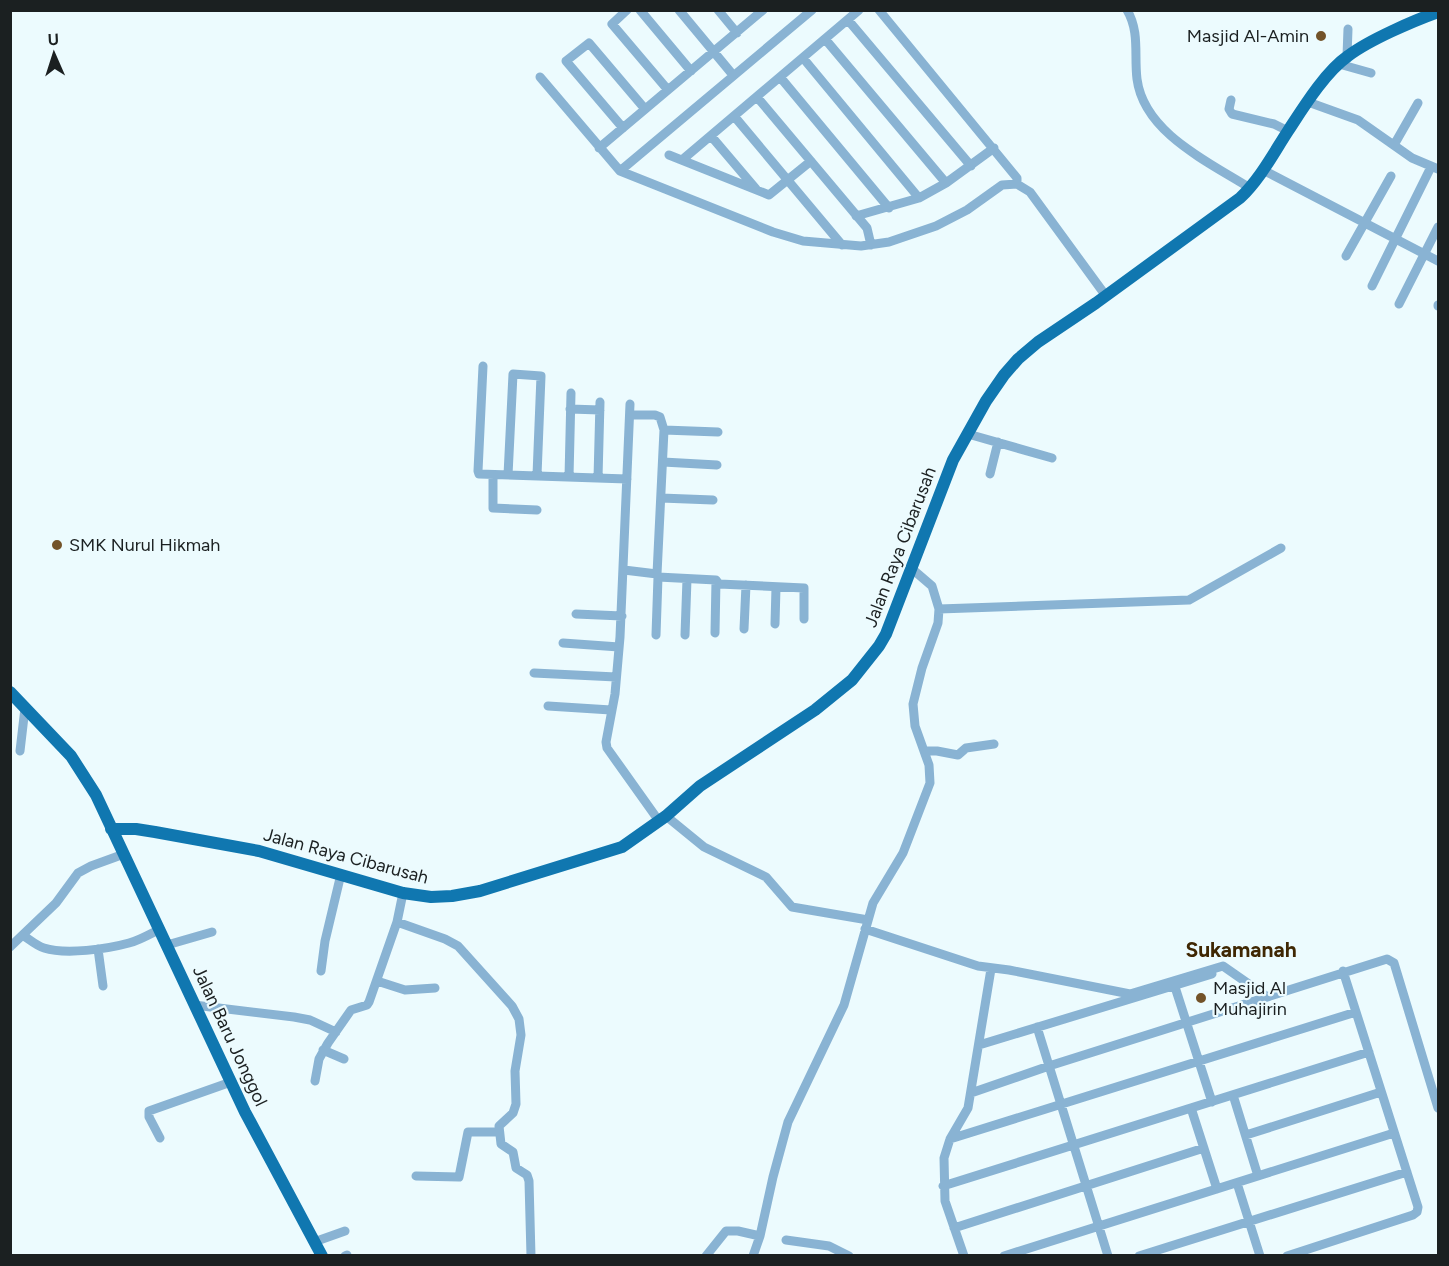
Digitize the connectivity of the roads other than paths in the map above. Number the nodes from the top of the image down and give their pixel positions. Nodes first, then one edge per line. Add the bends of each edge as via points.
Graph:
1 (627, 10) edge
2 (640, 10) edge
3 (679, 10) edge
4 (718, 10) edge
5 (812, 10) edge
6 (859, 10) edge
7 (879, 10) edge
8 (1126, 10) edge
9 (760, 11) edge
10 (1438, 12) edge
11 (1419, 14) edge
12 (848, 20) junction
13 (1348, 29) dead end
14 (737, 33) junction
15 (825, 39) junction
16 (714, 52) junction
17 (803, 58) junction
18 (1343, 60) junction
19 (691, 71) junction
20 (1371, 73) dead end
21 (733, 75) junction
22 (540, 77) dead end
23 (780, 77) junction
24 (668, 90) junction
25 (757, 97) junction
26 (1231, 100) dead end
27 (1308, 102) junction
28 (1418, 103) dead end
29 (645, 109) junction
30 (734, 116) junction
31 (622, 128) junction
32 (1288, 131) junction
33 (711, 136) junction
34 (1394, 145) junction
35 (599, 148) junction
36 (994, 148) junction
37 (669, 155) dead end
38 (682, 160) junction
39 (811, 161) junction
40 (971, 166) junction
41 (1435, 168) edge
42 (1263, 170) junction
43 (620, 171) junction
44 (1391, 176) dead end
45 (788, 180) junction
46 (946, 183) junction
47 (1017, 184) junction
48 (1250, 188) junction
49 (758, 191) junction
50 (919, 198) junction
51 (889, 208) junction
52 (856, 216) junction
53 (1365, 222) junction
54 (1438, 227) edge
55 (1396, 238) junction
56 (842, 245) junction
57 (871, 245) junction
58 (1425, 254) junction
59 (1346, 256) dead end
60 (1438, 261) edge
61 (1372, 286) dead end
62 (1106, 296) junction
63 (1399, 304) dead end
64 (483, 366) dead end
65 (571, 393) dead end
66 (630, 404) dead end
67 (570, 409) junction
68 (631, 415) junction
69 (664, 430) junction
70 (718, 432) dead end
71 (968, 434) junction
72 (998, 442) junction
73 (1052, 458) dead end
74 (663, 462) junction
75 (717, 465) dead end
76 (990, 474) dead end
77 (493, 475) junction
78 (508, 475) junction
79 (537, 476) junction
80 (568, 477) junction
81 (598, 478) junction
82 (627, 479) junction
83 (661, 498) junction
84 (713, 500) dead end
85 (537, 510) dead end
86 (1281, 548) dead end
87 (911, 568) junction
88 (624, 570) junction
89 (658, 575) junction
90 (687, 579) junction
91 (716, 580) junction
92 (746, 585) junction
93 (776, 587) junction
94 (939, 609) junction
95 (576, 614) dead end
96 (622, 616) junction
97 (804, 619) dead end
98 (775, 624) dead end
99 (744, 629) dead end
100 (715, 633) dead end
101 (656, 634) dead end
102 (685, 635) dead end
103 (563, 643) dead end
104 (619, 647) junction
105 (534, 673) dead end
106 (616, 677) junction
107 (10, 692) edge
108 (548, 706) dead end
109 (25, 708) junction
110 (612, 710) junction
111 (994, 744) dead end
112 (20, 751) dead end
113 (924, 751) junction
114 (663, 818) junction
115 (111, 829) junction
116 (124, 854) junction
117 (341, 874) junction
118 (403, 893) junction
119 (398, 922) junction
120 (866, 925) junction
121 (160, 929) junction
122 (212, 932) dead end
123 (24, 936) junction
124 (167, 945) junction
125 (10, 947) edge
126 (98, 949) junction
127 (991, 969) junction
128 (321, 971) dead end
129 (1343, 971) junction
130 (377, 981) junction
131 (103, 986) dead end
132 (1176, 987) junction
133 (435, 988) dead end
134 (1262, 998) junction
135 (1118, 1004) junction
136 (194, 1005) junction
137 (1356, 1012) junction
138 (1186, 1022) junction
139 (1037, 1027) junction
140 (336, 1032) junction
141 (979, 1045) junction
142 (1425, 1045) dead end
143 (323, 1050) junction
144 (1369, 1052) junction
145 (344, 1059) dead end
146 (1199, 1061) junction
147 (1049, 1066) junction
148 (315, 1081) dead end
149 (231, 1082) junction
150 (1437, 1090) edge
151 (1381, 1092) junction
152 (971, 1093) junction
153 (1233, 1095) junction
154 (1212, 1102) junction
155 (1061, 1105) junction
156 (1191, 1108) junction
157 (1438, 1108) edge
158 (498, 1132) junction
159 (1394, 1133) junction
160 (1246, 1135) junction
161 (160, 1138) dead end
162 (950, 1139) junction
163 (1074, 1146) junction
164 (1204, 1148) junction
165 (1407, 1172) junction
166 (416, 1176) dead end
167 (1258, 1176) junction
168 (1237, 1183) junction
169 (943, 1186) junction
170 (1086, 1186) junction
171 (1217, 1189) junction
172 (1249, 1221) junction
173 (1099, 1226) junction
174 (954, 1228) junction
175 (345, 1232) dead end
176 (760, 1236) junction
177 (786, 1240) dead end
178 (314, 1242) junction
179 (834, 1252) edge
180 (322, 1256) edge
181 (531, 1256) edge
182 (706, 1256) edge
183 (753, 1256) edge
184 (849, 1256) edge
185 (964, 1256) edge
186 (1004, 1256) edge
187 (1108, 1256) edge
188 (1139, 1256) edge
189 (1260, 1256) edge
190 (1287, 1256) edge

1 - 24 street via 612,24
2 - 19 street
3 - 16 street
4 - 14 street
5 - 21 street
6 - 12 street
7 - 36 street
8 - 48 street via 1134,24 1137,79 1146,106 1182,147
9 - 14 street
10 - 11 main road, Jalan Raya Cibarusah
11 - 18 main road, Jalan Raya Cibarusah
12 - 15 street
12 - 40 street
13 - 18 street
14 - 16 street
15 - 17 street
15 - 46 street
16 - 19 street
16 - 21 street
17 - 23 street
17 - 50 street
18 - 20 street
18 - 27 main road, Jalan Raya Cibarusah
19 - 24 street
21 - 43 street
22 - 35 street
23 - 25 street
23 - 51 street
24 - 29 street
25 - 30 street
25 - 39 street
26 - 32 street via 1232,114
27 - 32 main road, Jalan Raya Cibarusah
27 - 34 street via 1358,120
28 - 34 street
29 - 31 street
29 - 31 street via 589,43 566,62
30 - 33 street
30 - 45 street
31 - 35 street
32 - 42 main road, Jalan Raya Cibarusah
33 - 38 street
33 - 49 street
34 - 41 street
35 - 43 street
36 - 40 street
36 - 47 street via 1017,178
37 - 38 street
38 - 49 street
39 - 45 street
39 - 52 street
40 - 46 street
41 - 55 street
42 - 48 main road, Jalan Raya Cibarusah
42 - 53 street
43 - 56 street via 781,235
44 - 53 street
45 - 49 street via 769,195
45 - 56 street
46 - 50 street
47 - 57 street via 1002,185 936,226
47 - 62 street via 1030,192
48 - 62 main road, Jalan Raya Cibarusah
50 - 51 street
51 - 52 street
52 - 57 street via 867,228
53 - 55 street
53 - 59 street
54 - 58 street
55 - 58 street
55 - 61 street
56 - 57 street
58 - 60 street
58 - 63 street
62 - 71 main road, Jalan Raya Cibarusah via 1018,359 998,383
64 - 77 street via 478,471
65 - 67 street
66 - 68 street
67 - 80 street
67 - 81 street via 600,406
68 - 69 street via 660,417
68 - 82 street
69 - 70 street
69 - 74 street
71 - 72 street
71 - 87 main road, Jalan Raya Cibarusah via 953,460
72 - 73 street
72 - 76 street
74 - 75 street
74 - 83 street
77 - 78 street
77 - 85 street via 493,508
78 - 79 street
78 - 79 street via 513,374 541,376
79 - 80 street
80 - 81 street
81 - 82 street
82 - 88 street
83 - 84 street
83 - 89 street
86 - 94 street via 1188,600
87 - 94 street via 932,586
87 - 114 main road, Jalan Raya Cibarusah via 886,634 852,680 815,710 700,786
88 - 89 street
88 - 96 street
89 - 90 street
89 - 101 street
90 - 91 street
90 - 102 street
91 - 92 street via 719,584
91 - 100 street
92 - 93 street
92 - 99 street
93 - 97 street via 804,588
93 - 98 street
94 - 113 street via 913,704 915,726
95 - 96 street
96 - 104 street
103 - 104 street
104 - 106 street
105 - 106 street
106 - 110 street
107 - 109 main road, Jalan Baru Jonggol
108 - 110 street
109 - 112 street
109 - 115 main road, Jalan Baru Jonggol via 78,765
110 - 114 street via 607,748
111 - 113 street via 966,748 958,755
113 - 120 street via 930,773 927,791 903,853 873,903
114 - 118 main road, Jalan Raya Cibarusah via 622,847 480,891 443,897
114 - 120 street via 704,847 766,877 792,907
115 - 116 main road, Jalan Baru Jonggol
115 - 117 main road, Jalan Raya Cibarusah via 136,829 208,841
116 - 121 main road, Jalan Baru Jonggol
116 - 123 street via 78,873
117 - 118 main road, Jalan Raya Cibarusah
117 - 128 street
118 - 119 street
119 - 130 street
119 - 158 street via 458,946 519,1019 516,1104
120 - 127 street via 964,963
120 - 176 street via 844,1005 788,1122
121 - 124 main road, Jalan Baru Jonggol
121 - 126 street via 131,943
122 - 124 street
123 - 125 street
123 - 126 street via 53,951
124 - 136 main road, Jalan Baru Jonggol
126 - 131 street
127 - 134 street via 1130,994 1222,966
127 - 135 street via 1007,976 1112,996
127 - 141 street
129 - 134 street
129 - 137 street
129 - 150 street via 1383,959 1394,963
130 - 133 street via 405,990
130 - 140 street via 367,1005 351,1010
132 - 134 street via 1222,973
132 - 135 street
132 - 138 street
134 - 138 street
135 - 139 street
136 - 140 street via 310,1020
136 - 149 main road, Jalan Baru Jonggol
137 - 144 street
137 - 146 street
138 - 146 street
138 - 147 street
139 - 141 street
139 - 147 street
140 - 143 street
141 - 152 street
142 - 150 street
143 - 145 street
143 - 148 street
144 - 151 street
144 - 153 street
146 - 154 street
146 - 155 street
147 - 152 street
147 - 155 street
149 - 161 street via 149,1111
149 - 178 main road, Jalan Baru Jonggol
150 - 157 street
151 - 159 street
151 - 160 street
152 - 162 street
153 - 154 street
153 - 160 street
154 - 156 street
155 - 162 street
155 - 163 street
156 - 163 street
156 - 164 street
158 - 166 street via 468,1132 459,1177
158 - 181 street via 501,1144 513,1152 516,1168 529,1181
159 - 165 street
159 - 167 street
160 - 167 street
162 - 169 street via 944,1158
163 - 169 street
163 - 170 street
164 - 170 street
164 - 171 street
165 - 172 street
165 - 190 street via 1418,1207 1413,1215
167 - 168 street
168 - 171 street
168 - 172 street
169 - 174 street
170 - 173 street
170 - 174 street
171 - 173 street
172 - 188 street
172 - 189 street
173 - 186 street
173 - 187 street
174 - 185 street
175 - 178 street
176 - 182 street via 726,1231
176 - 183 street
177 - 179 street
178 - 180 main road, Jalan Baru Jonggol
179 - 184 street

